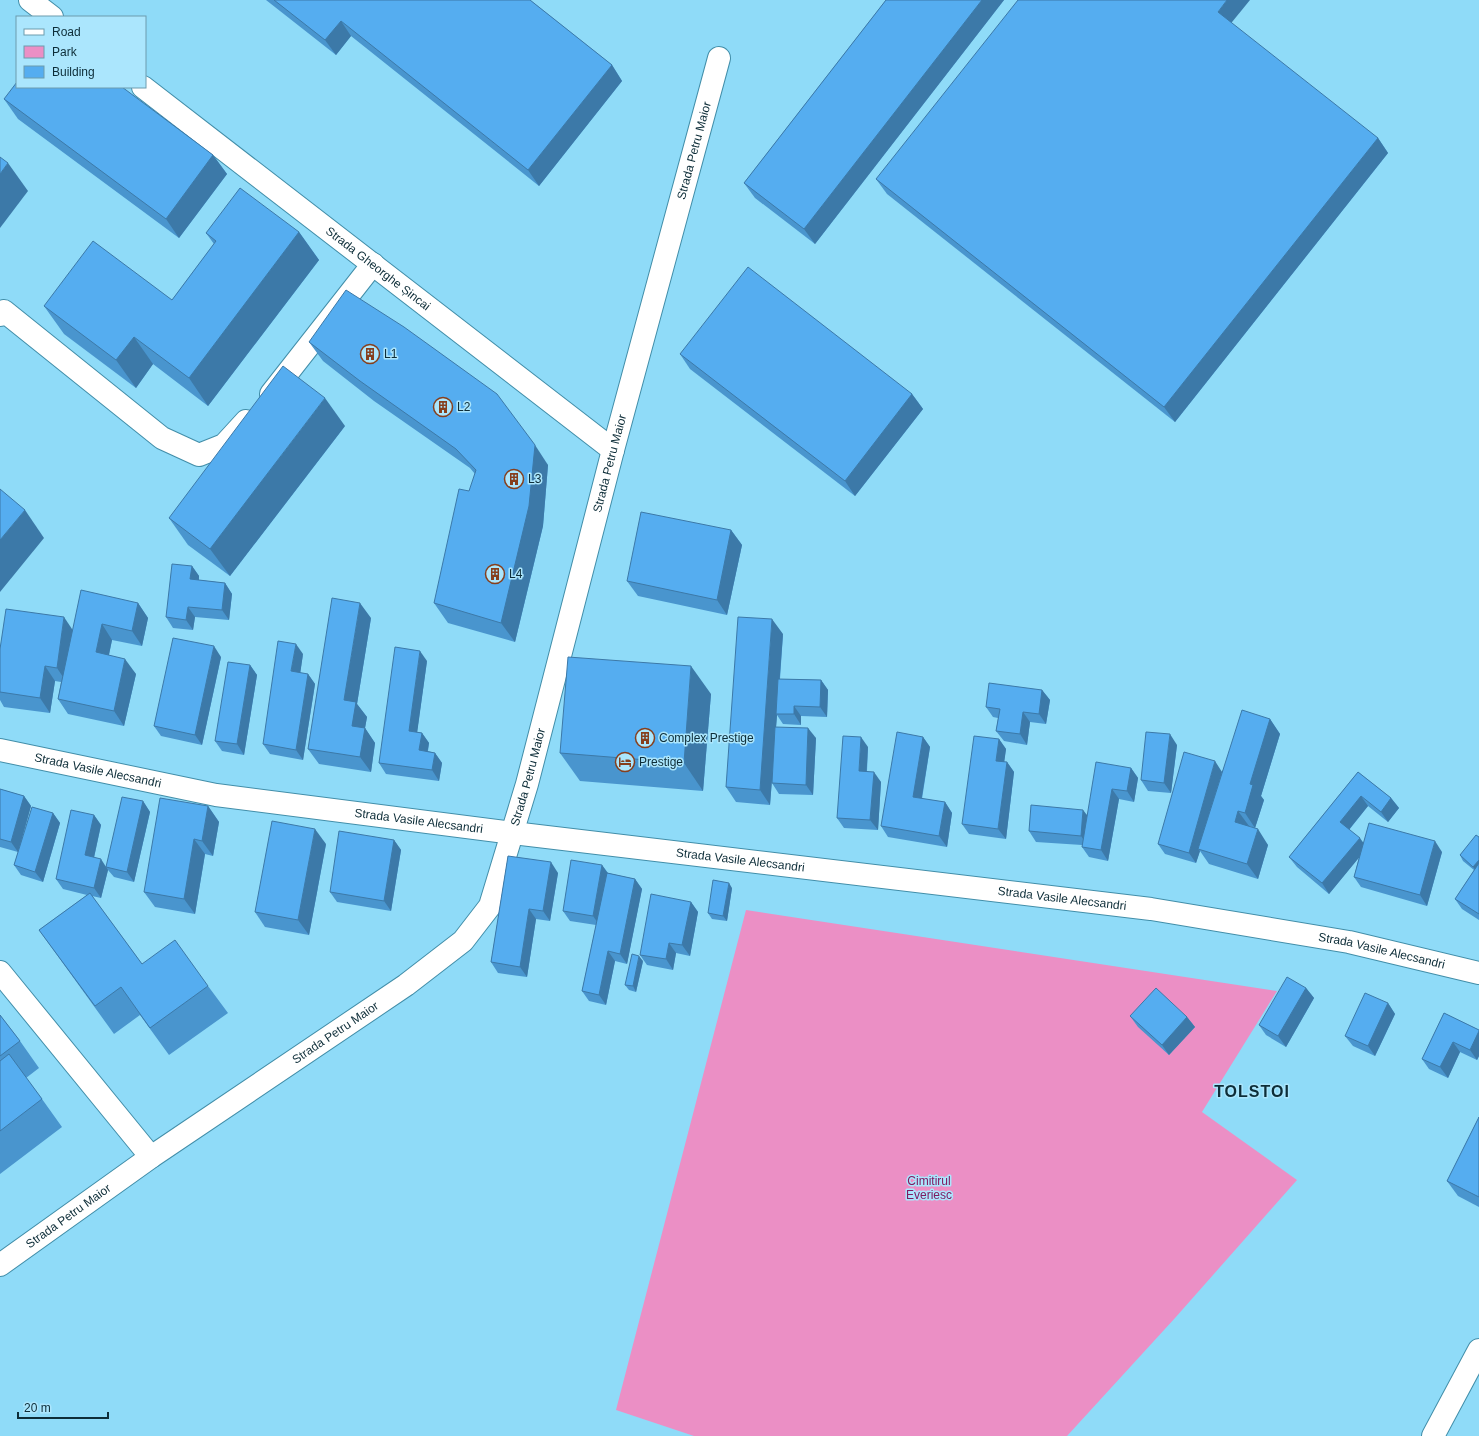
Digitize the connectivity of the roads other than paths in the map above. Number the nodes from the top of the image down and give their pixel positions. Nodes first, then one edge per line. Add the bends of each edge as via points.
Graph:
1 (30, 0) edge
2 (51, 16) edge
3 (719, 58) dead end
4 (144, 88) edge
5 (373, 264) junction
6 (2, 313) edge
7 (613, 450) junction
8 (0, 750) edge
9 (513, 832) junction
10 (0, 972) edge
11 (1479, 973) edge
12 (151, 1157) junction
13 (0, 1265) edge
14 (1479, 1350) edge
15 (1433, 1436) edge

1 - 2 street
3 - 7 street, Strada Petru Maior
4 - 5 street, Strada Gheorghe Șincai
5 - 6 street via 269,397 224,445 199,455 162,438
5 - 7 street, Strada Gheorghe Șincai
7 - 9 street, Strada Petru Maior
8 - 9 street, Strada Vasile Alecsandri via 216,795
9 - 11 street, Strada Vasile Alecsandri via 1151,909 1349,942
9 - 12 street, Strada Petru Maior via 490,906 463,941 406,986
10 - 12 street
12 - 13 street, Strada Petru Maior
14 - 15 street

